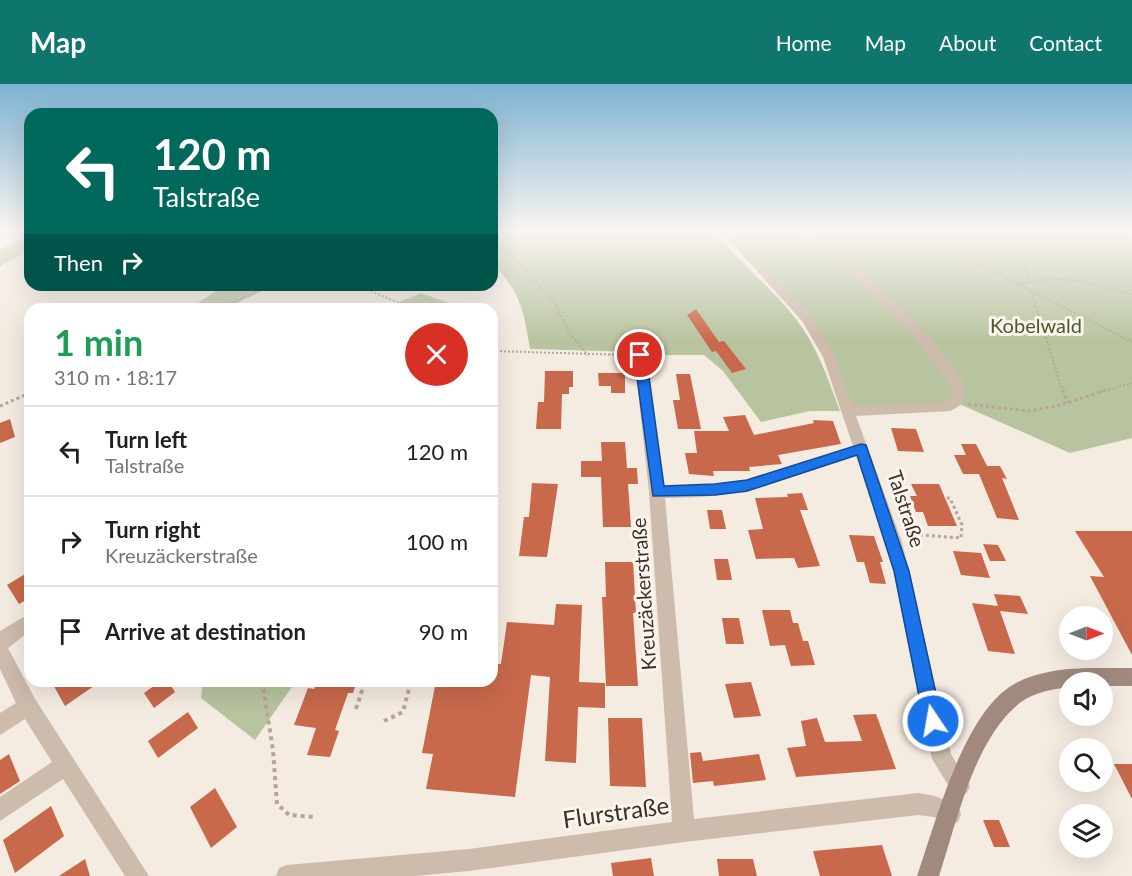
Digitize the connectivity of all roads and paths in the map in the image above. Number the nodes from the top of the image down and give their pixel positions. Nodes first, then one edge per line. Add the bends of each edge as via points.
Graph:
1 (523, 267) edge
2 (759, 267) edge
3 (849, 267) edge
4 (984, 267) edge
5 (1024, 267) edge
6 (1030, 280) junction
7 (1020, 285) junction
8 (258, 291) edge
9 (370, 291) edge
10 (1031, 291) junction
11 (1132, 294) edge
12 (232, 303) edge
13 (397, 303) edge
14 (1132, 342) edge
15 (498, 351) edge
16 (588, 355) junction
17 (640, 355) joint
18 (1132, 383) edge
19 (24, 396) edge
20 (957, 403) junction
21 (1067, 403) junction
22 (0, 406) edge
23 (849, 411) junction
24 (861, 449) junction
25 (657, 492) junction
26 (945, 498) dead end
27 (891, 533) junction
28 (24, 625) edge
29 (0, 644) edge
30 (0, 650) edge
31 (1132, 676) edge
32 (263, 687) edge
33 (362, 687) edge
34 (409, 687) edge
35 (28, 706) junction
36 (356, 709) dead end
37 (384, 721) dead end
38 (0, 724) edge
39 (65, 765) junction
40 (960, 786) junction
41 (0, 810) edge
42 (950, 814) junction
43 (315, 817) dead end
44 (684, 831) junction
45 (138, 876) edge
46 (293, 876) edge
47 (928, 876) edge

1 - 16 path via 555,303 568,330
2 - 23 street, Talstraße via 807,319 829,357
3 - 20 street via 915,330 956,381
4 - 7 path
5 - 6 path
6 - 7 path
6 - 11 path via 1064,278
7 - 10 path
8 - 12 path
9 - 13 path
10 - 14 path
10 - 21 path
15 - 16 path
16 - 17 path
17 - 25 street, Kreuzäckerstraße
18 - 21 path
19 - 22 path
20 - 21 path via 1029,411
20 - 23 street via 936,410
23 - 24 street, Talstraße
24 - 25 street via 747,486
24 - 27 street, Talstraße
25 - 44 street, Kreuzäckerstraße
26 - 27 path via 950,498 962,525 961,538
27 - 40 street, Talstraße via 942,759
28 - 29 street
30 - 35 street
31 - 40 street via 1063,680 1015,694 987,727
32 - 43 path via 277,804 291,817
33 - 36 path
34 - 37 path via 403,712
35 - 38 street
35 - 39 street
39 - 41 street
39 - 45 street
40 - 42 street
42 - 44 street, Flurstraße via 918,804
42 - 47 street
44 - 46 street, Flurstraße via 469,860

